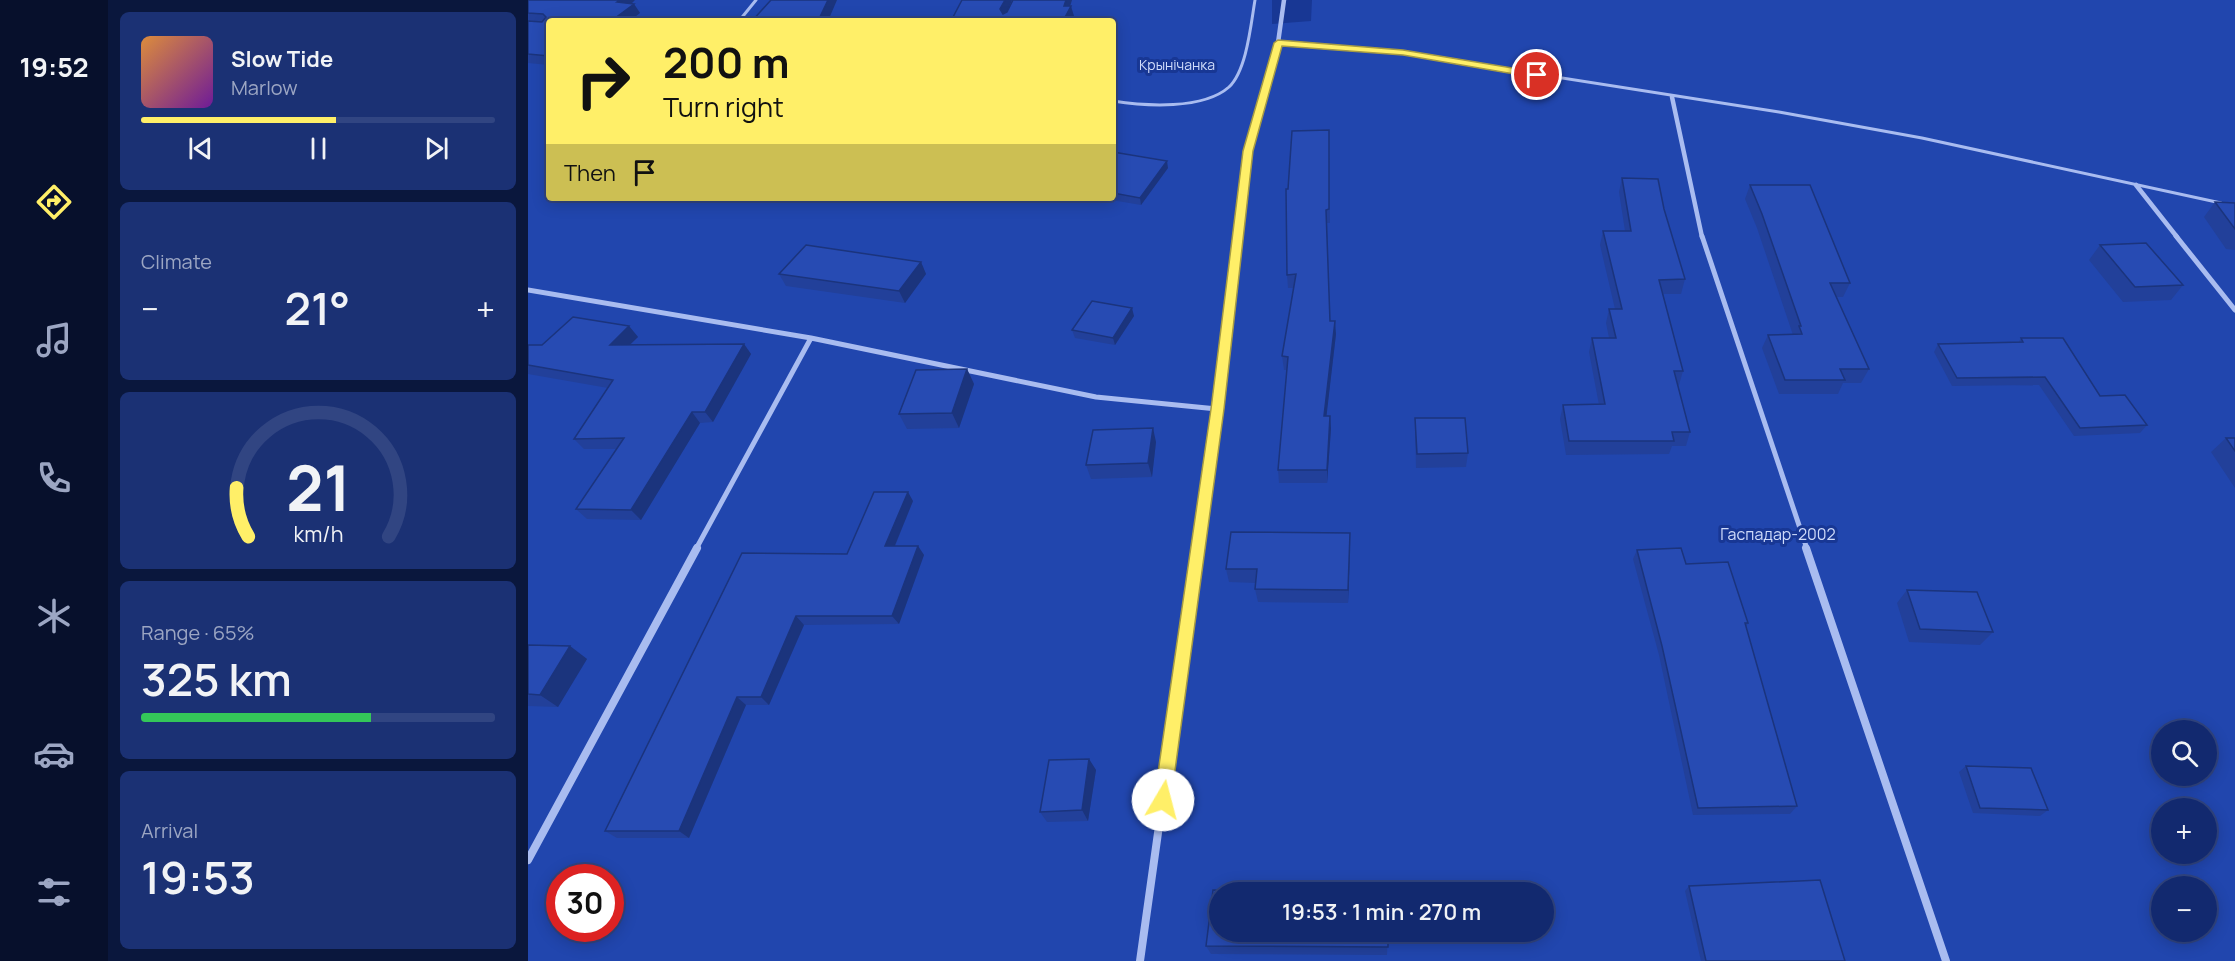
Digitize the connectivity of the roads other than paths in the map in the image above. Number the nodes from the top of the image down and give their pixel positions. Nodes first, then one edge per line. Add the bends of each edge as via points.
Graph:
1 (756, 0) edge
2 (1255, 0) edge
3 (1284, 0) edge
4 (741, 18) edge
5 (1278, 43) junction
6 (1672, 98) junction
7 (1116, 101) edge
8 (2136, 184) junction
9 (2224, 204) edge
10 (528, 290) edge
11 (2235, 309) edge
12 (811, 338) junction
13 (1217, 409) junction
14 (528, 860) edge
15 (1140, 961) edge
16 (1946, 961) edge

1 - 4 lane
2 - 7 lane via 1246,54 1230,86 1212,97 1192,102 1140,105
3 - 5 street
5 - 6 lane via 1403,53
5 - 13 street via 1248,151
6 - 8 lane via 1779,112 1922,138
6 - 16 street via 1704,245
8 - 9 lane
8 - 11 street
10 - 12 street
12 - 13 street via 1096,398
12 - 14 street
13 - 15 street

